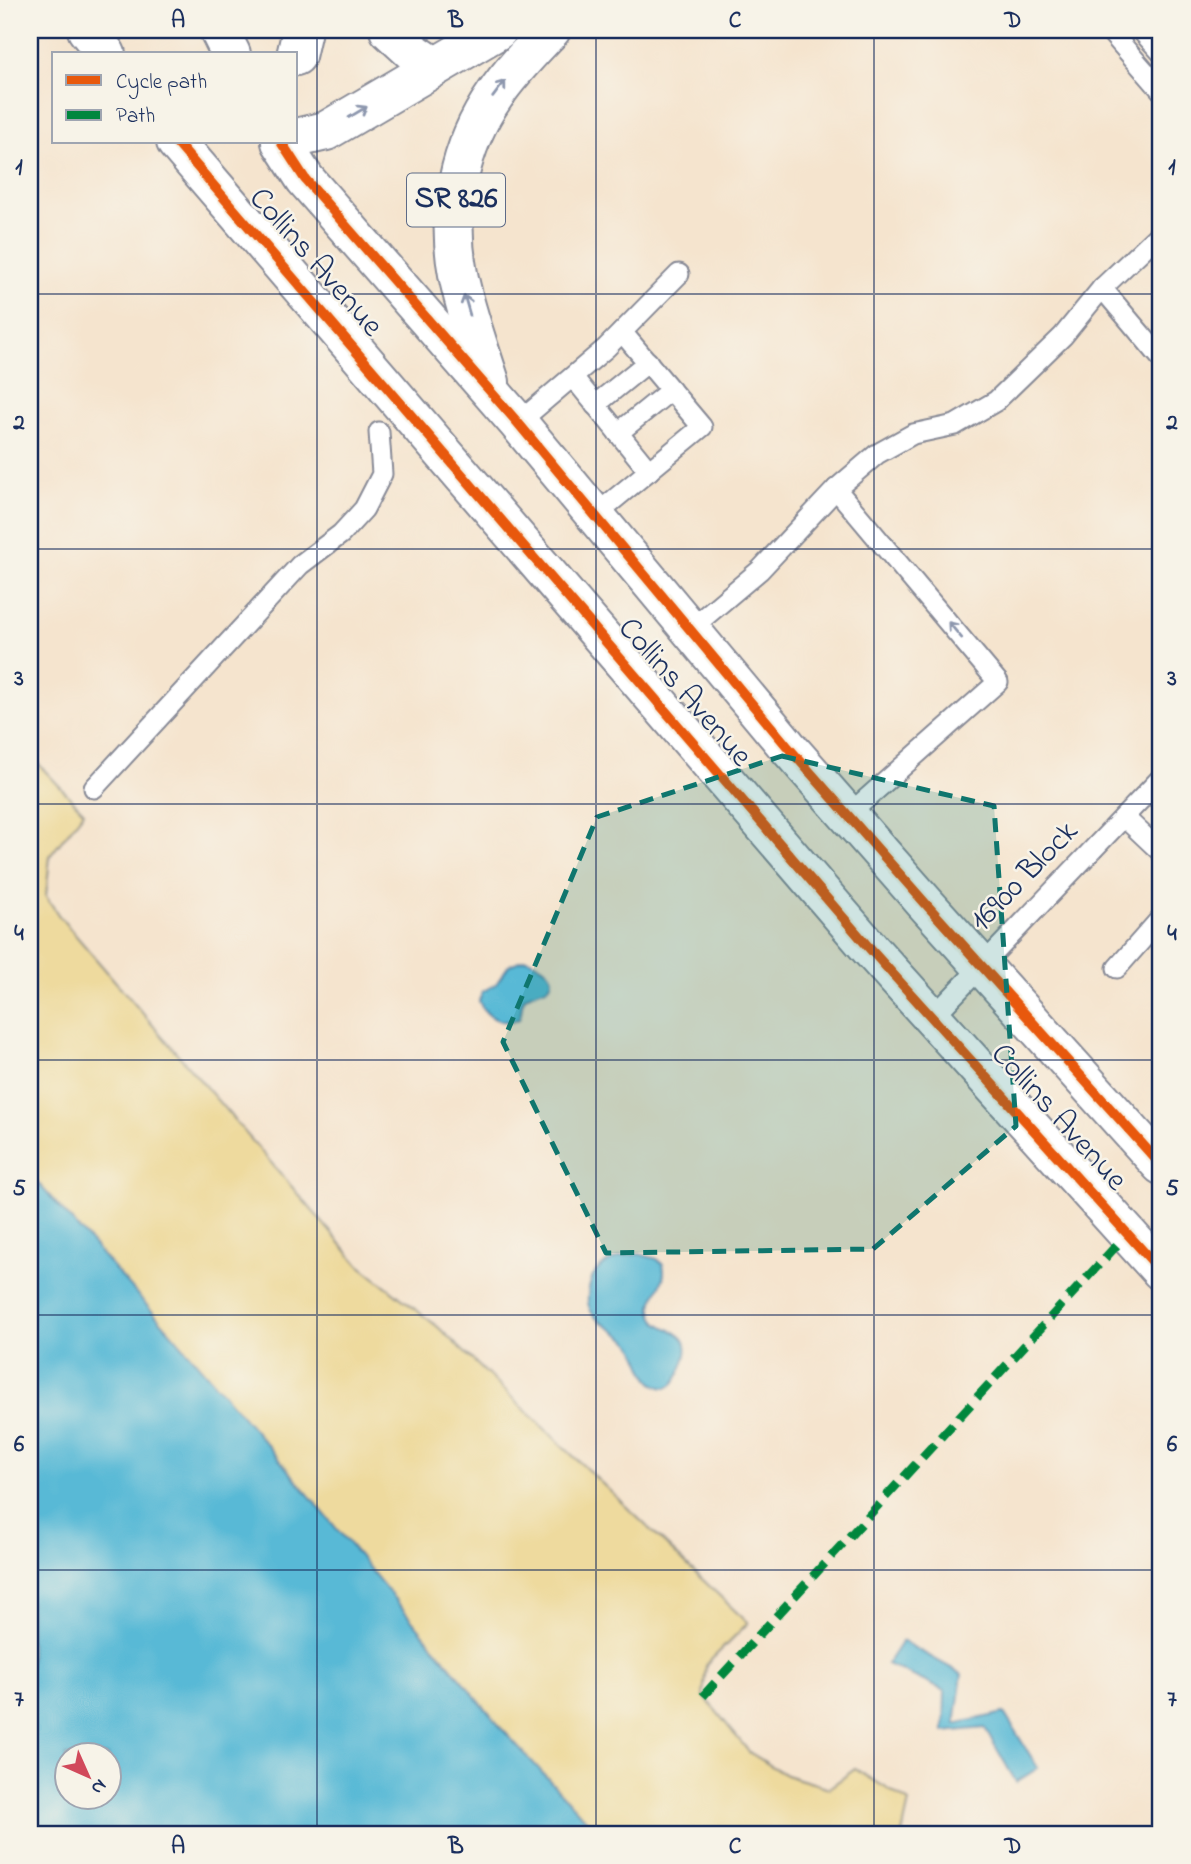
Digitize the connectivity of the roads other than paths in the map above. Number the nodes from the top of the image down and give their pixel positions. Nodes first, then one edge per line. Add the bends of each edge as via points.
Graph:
1 (86, 30) edge
2 (219, 30) edge
3 (302, 30) edge
4 (389, 30) edge
5 (498, 30) edge
6 (551, 30) edge
7 (1109, 30) edge
8 (1141, 30) edge
9 (104, 52) edge
10 (230, 52) edge
11 (297, 52) edge
12 (1161, 52) edge
13 (434, 66) junction
14 (1161, 90) edge
15 (298, 138) edge
16 (178, 144) edge
17 (282, 144) edge
18 (1161, 232) edge
19 (679, 274) dead end
20 (1102, 288) junction
21 (622, 332) junction
22 (1161, 358) edge
23 (648, 362) junction
24 (573, 377) junction
25 (671, 390) junction
26 (493, 394) junction
27 (596, 405) junction
28 (517, 423) junction
29 (379, 432) dead end
30 (618, 433) junction
31 (649, 471) junction
32 (836, 489) junction
33 (594, 516) junction
34 (689, 630) junction
35 (1161, 778) edge
36 (94, 788) dead end
37 (848, 815) junction
38 (1124, 817) junction
39 (1161, 852) edge
40 (1161, 918) edge
41 (982, 966) junction
42 (1117, 968) dead end
43 (932, 1018) junction
44 (1161, 1165) edge
45 (1161, 1271) edge

1 - 9 main road
2 - 10 main road
3 - 11 main road
4 - 13 main road
5 - 13 main road
26 -> 6 main road, SR 826 via 456,262 454,220 459,182 468,146 484,112
7 - 14 lane
8 - 12 lane
15 -> 13 main road via 326,131
16 - 43 main road, Collins Avenue
17 - 26 main road, Collins Avenue via 305,179
18 - 20 lane
19 - 21 lane
20 - 22 lane
20 - 32 lane via 1063,336 996,401 954,425 913,434 877,454
21 - 23 lane
21 - 24 lane
23 - 25 lane
23 - 27 lane
24 - 27 lane
24 - 28 lane
25 - 30 lane
25 - 31 lane via 702,427
26 - 28 main road, Collins Avenue
27 - 30 lane
28 - 33 main road, Collins Avenue
29 - 36 lane via 382,474 364,509 341,534 300,565
30 - 31 lane
31 - 33 lane
32 - 34 lane via 760,570
37 -> 32 lane via 998,682
33 - 34 main road, Collins Avenue
34 - 37 main road, Collins Avenue
35 - 38 lane, 16900 Block
37 - 41 main road, Collins Avenue
38 - 39 lane
38 - 41 lane, 16900 Block
40 - 42 lane
41 - 43 lane, 16900 Block
41 - 44 main road, Collins Avenue
43 - 45 main road, Collins Avenue

